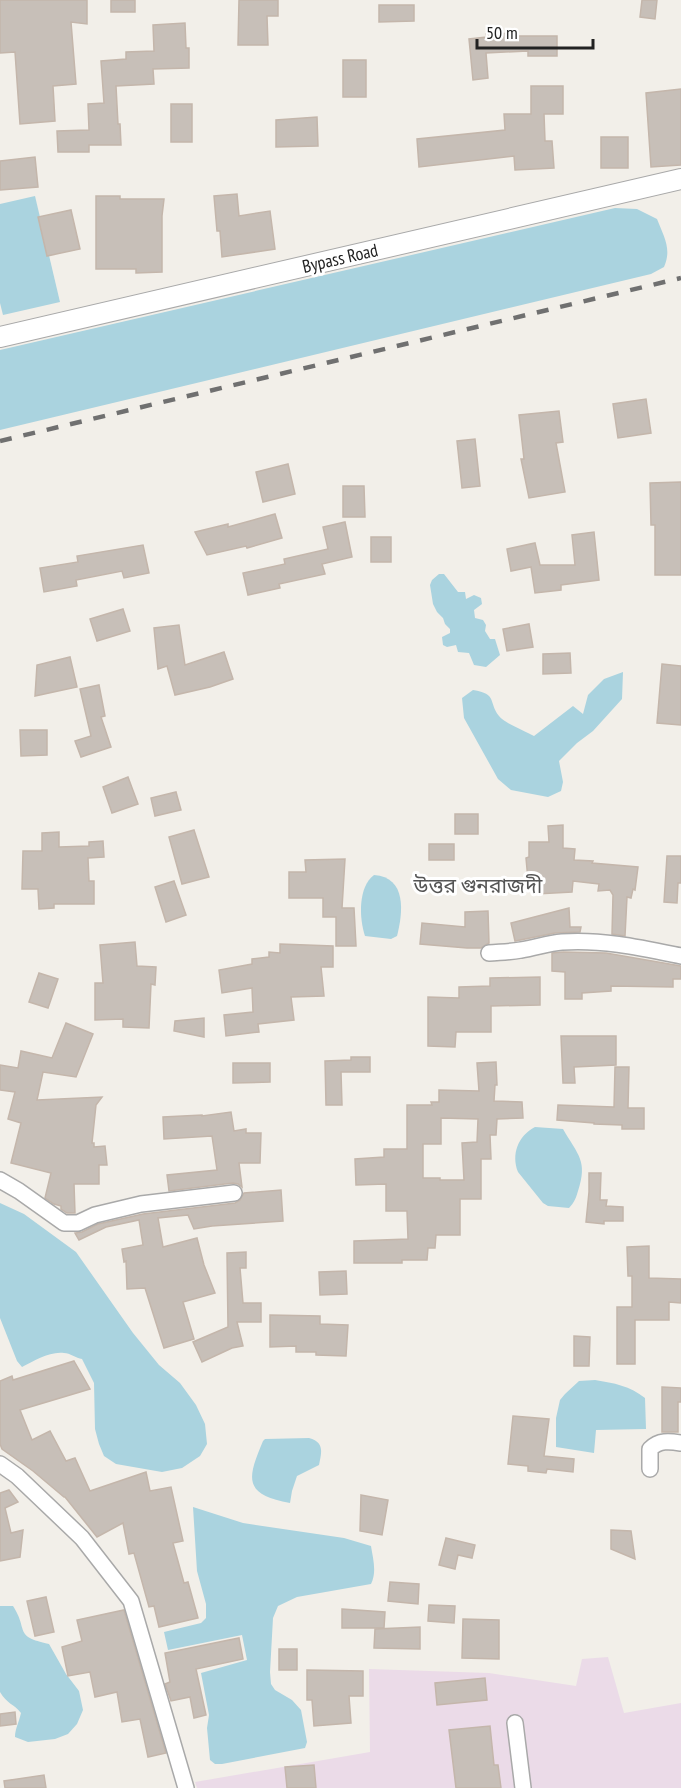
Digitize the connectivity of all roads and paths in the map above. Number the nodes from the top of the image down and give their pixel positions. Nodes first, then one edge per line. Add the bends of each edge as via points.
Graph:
1 (681, 179) edge
2 (0, 338) edge
3 (489, 953) dead end
4 (681, 956) edge
5 (0, 1180) edge
6 (234, 1193) dead end
7 (681, 1443) edge
8 (0, 1464) edge
9 (650, 1469) dead end
10 (515, 1723) dead end
11 (186, 1788) edge
12 (523, 1788) edge

1 - 2 street, Bypass Road
3 - 4 street via 584,942
5 - 6 street via 64,1223 78,1223 141,1204
7 - 9 street via 661,1442 650,1449
8 - 11 street via 82,1538 131,1601
10 - 12 street

